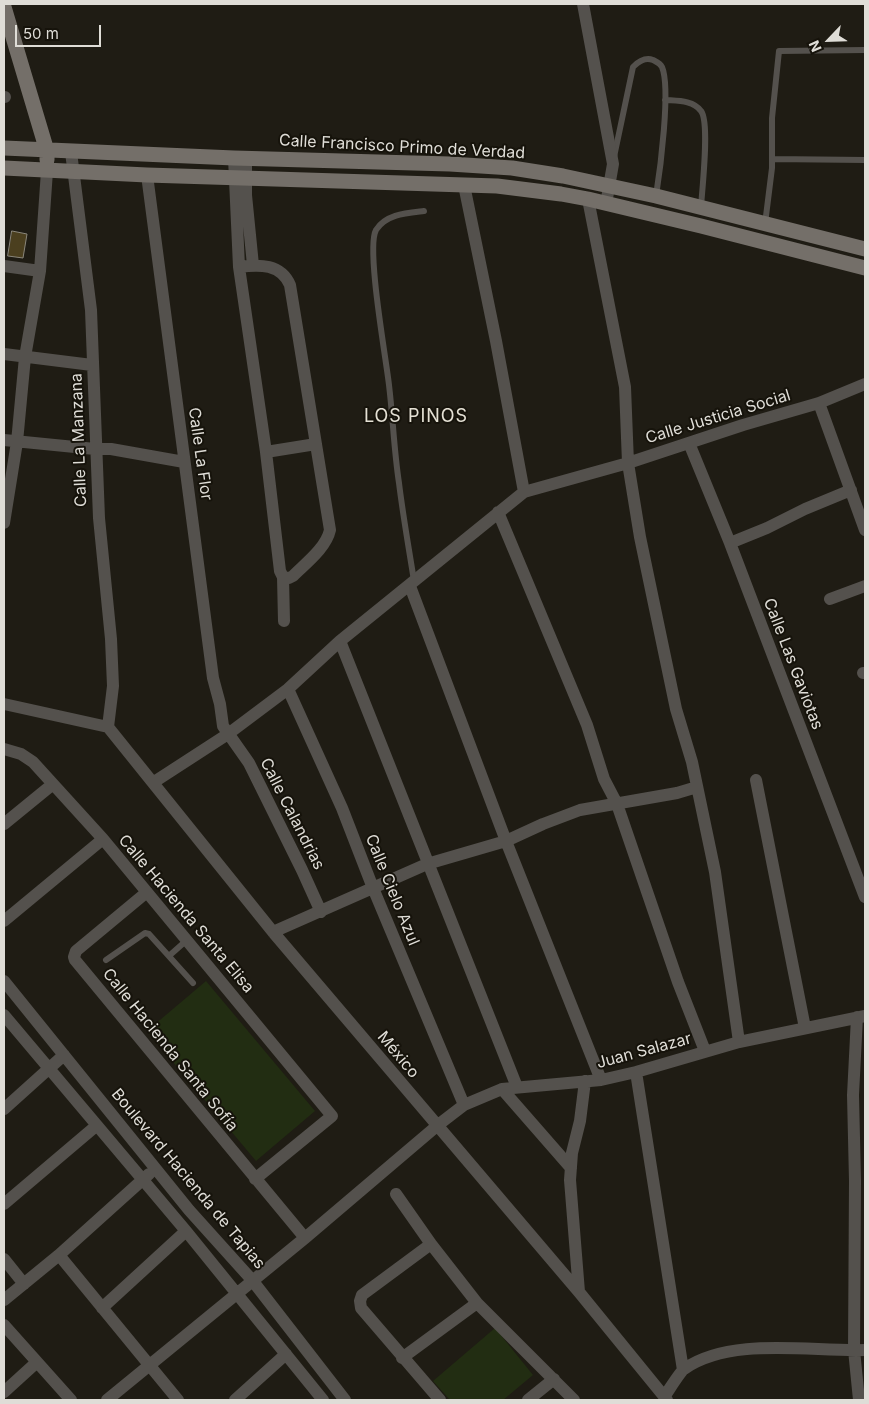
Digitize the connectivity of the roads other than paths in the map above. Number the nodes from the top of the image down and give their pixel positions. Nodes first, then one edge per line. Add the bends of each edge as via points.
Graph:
1 (583, 4) edge
2 (4, 7) edge
3 (865, 50) edge
4 (665, 100) junction
5 (4, 148) edge
6 (47, 150) junction
7 (71, 152) junction
8 (240, 158) junction
9 (772, 160) junction
10 (865, 160) edge
11 (612, 164) junction
12 (4, 168) edge
13 (48, 171) junction
14 (72, 172) junction
15 (147, 176) junction
16 (241, 178) junction
17 (464, 185) junction
18 (610, 186) junction
19 (656, 196) junction
20 (588, 199) junction
21 (606, 204) junction
22 (701, 208) junction
23 (424, 211) dead end
24 (765, 224) junction
25 (865, 249) edge
26 (253, 265) junction
27 (4, 266) edge
28 (239, 267) junction
29 (865, 268) edge
30 (40, 271) junction
31 (4, 354) edge
32 (25, 357) junction
33 (92, 365) junction
34 (865, 384) edge
35 (819, 403) junction
36 (4, 440) edge
37 (18, 442) junction
38 (689, 443) junction
39 (316, 444) junction
40 (95, 449) junction
41 (266, 452) junction
42 (184, 462) junction
43 (628, 463) junction
44 (852, 490) junction
45 (524, 492) junction
46 (498, 512) junction
47 (4, 521) edge
48 (865, 530) edge
49 (730, 543) junction
50 (283, 577) junction
51 (412, 584) junction
52 (865, 586) edge
53 (830, 599) dead end
54 (284, 621) dead end
55 (340, 641) junction
56 (288, 689) junction
57 (4, 704) edge
58 (108, 727) junction
59 (228, 734) junction
60 (4, 749) edge
61 (756, 780) dead end
62 (154, 782) junction
63 (53, 784) junction
64 (697, 787) junction
65 (617, 804) junction
66 (4, 824) edge
67 (103, 839) junction
68 (506, 841) junction
69 (427, 864) junction
70 (373, 888) junction
71 (147, 892) junction
72 (865, 897) edge
73 (321, 912) junction
74 (4, 921) edge
75 (273, 932) junction
76 (187, 940) junction
77 (170, 955) junction
78 (106, 960) dead end
79 (4, 981) edge
80 (193, 983) dead end
81 (4, 1016) edge
82 (861, 1016) edge
83 (805, 1028) junction
84 (739, 1042) junction
85 (705, 1052) junction
86 (64, 1055) junction
87 (49, 1069) junction
88 (636, 1072) junction
89 (600, 1080) junction
90 (585, 1081) junction
91 (517, 1087) junction
92 (502, 1089) junction
93 (859, 1094) edge
94 (464, 1105) junction
95 (4, 1108) edge
96 (438, 1125) junction
97 (96, 1126) junction
98 (571, 1168) junction
99 (155, 1169) junction
100 (143, 1180) junction
101 (255, 1180) junction
102 (860, 1181) edge
103 (396, 1194) dead end
104 (4, 1204) edge
105 (186, 1230) junction
106 (305, 1238) junction
107 (431, 1244) junction
108 (59, 1255) junction
109 (4, 1259) edge
110 (252, 1280) junction
111 (24, 1284) junction
112 (579, 1292) junction
113 (238, 1293) junction
114 (4, 1300) edge
115 (476, 1302) junction
116 (102, 1308) junction
117 (4, 1325) edge
118 (860, 1350) edge
119 (286, 1354) junction
120 (402, 1358) junction
121 (37, 1362) junction
122 (149, 1366) junction
123 (683, 1370) junction
124 (554, 1379) junction
125 (4, 1392) edge
126 (665, 1398) edge
127 (71, 1400) edge
128 (107, 1400) edge
129 (178, 1400) edge
130 (234, 1400) edge
131 (323, 1400) edge
132 (345, 1400) edge
133 (440, 1400) edge
134 (528, 1400) edge
135 (574, 1400) edge
136 (859, 1400) edge

1 - 11 street
2 - 6 main road
3 - 9 lane via 779,51 772,118
4 - 11 lane via 665,80 658,62 648,58 638,61 633,67
4 - 19 lane
4 - 22 lane via 684,101 703,112
5 - 6 main road, Calle Francisco Primo de Verdad
6 - 7 main road, Calle Francisco Primo de Verdad
6 - 13 main road
7 - 8 main road, Calle Francisco Primo de Verdad
7 - 14 street, Calle La Manzana
8 - 16 street
8 - 18 main road, Calle Francisco Primo de Verdad via 512,168
9 - 10 lane
9 - 24 lane
11 - 18 street
12 - 13 main road, Calle Francisco Primo de Verdad
13 - 14 main road, Calle Francisco Primo de Verdad
13 - 30 street
14 - 15 main road, Calle Francisco Primo de Verdad
14 - 33 street, Calle La Manzana via 91,310
15 - 16 main road, Calle Francisco Primo de Verdad
15 - 42 street, Calle La Flor
16 - 17 main road, Calle Francisco Primo de Verdad
16 - 26 street via 246,195
16 - 28 street
17 - 20 main road, Calle Francisco Primo de Verdad
17 - 45 street
18 - 19 main road, Calle Francisco Primo de Verdad
18 - 21 street
19 - 22 main road, Calle Francisco Primo de Verdad
20 - 21 main road, Calle Francisco Primo de Verdad
20 - 43 street via 626,387
21 - 29 main road, Calle Francisco Primo de Verdad
22 - 24 main road, Calle Francisco Primo de Verdad
23 - 51 lane via 390,218 381,224 373,240 373,266
24 - 25 main road, Calle Francisco Primo de Verdad
26 - 28 street
26 - 39 street via 280,270 290,285
27 - 30 street
28 - 41 street
30 - 32 street
31 - 32 street
32 - 33 street
32 - 37 street
33 - 40 street, Calle La Manzana
34 - 35 street, Calle Justicia Social
35 - 38 street, Calle Justicia Social
35 - 44 street
36 - 37 street
37 - 40 street
37 - 47 street
38 - 43 street, Calle Justicia Social
38 - 49 street, Calle Las Gaviotas
39 - 41 street
39 - 50 street via 330,530 328,538 294,576
40 - 42 street
40 - 58 street, Calle La Manzana via 112,639
41 - 50 street
42 - 59 street, Calle La Flor via 213,678 223,726
43 - 45 street, Calle Justicia Social
43 - 64 street via 676,709
44 - 48 street
44 - 49 street
45 - 46 street
46 - 51 street
46 - 65 street via 587,725 604,779
49 - 72 street, Calle Las Gaviotas
50 - 54 street
51 - 55 street
51 - 68 street
52 - 53 street
55 - 56 street
55 - 69 street
56 - 59 street
56 - 70 street, Calle Cielo Azul via 342,808
57 - 58 street
58 - 62 street, México
59 - 62 street
59 - 73 street, Calle Calandrias via 249,763 269,801
60 - 63 street, Calle Hacienda Santa Elisa via 22,754
61 - 83 street
62 - 75 street, México
63 - 66 street
63 - 67 street, Calle Hacienda Santa Elisa
64 - 65 street
64 - 84 street via 715,872
65 - 68 street via 580,810
65 - 85 street
67 - 71 street, Calle Hacienda Santa Elisa
67 - 74 street
68 - 69 street
68 - 89 street
69 - 70 street
69 - 91 street
70 - 73 street
70 - 94 street, Calle Cielo Azul
71 - 76 street, Calle Hacienda Santa Elisa
71 - 101 street, Calle Hacienda Santa Sofía via 76,951 74,957
73 - 75 street
75 - 96 street, México
76 - 77 lane
76 - 101 street, Calle Hacienda Santa Elisa via 332,1116
77 - 78 lane via 144,933
77 - 80 lane
79 - 86 street, Boulevard Hacienda de Tapias
81 - 87 street
82 - 83 street, Juan Salazar
82 - 93 street
83 - 84 street, Juan Salazar
84 - 85 street, Juan Salazar
85 - 88 street, Juan Salazar
86 - 87 street
86 - 99 street, Boulevard Hacienda de Tapias
87 - 95 street
87 - 97 street
88 - 89 street, Juan Salazar
88 - 123 street
89 - 90 street, Juan Salazar
90 - 91 street, Juan Salazar
90 - 98 street
91 - 92 street, Juan Salazar
92 - 94 street, Juan Salazar
92 - 98 street
93 - 102 street
94 - 96 street, Juan Salazar
96 - 106 street, Juan Salazar
96 - 112 street, México
97 - 100 street
97 - 104 street
98 - 112 street
99 - 100 street
99 - 110 street, Boulevard Hacienda de Tapias
100 - 105 street
100 - 108 street
101 - 106 street, Calle Hacienda Santa Sofía
102 - 118 street
103 - 107 street
105 - 113 street
105 - 116 street
106 - 110 street, Juan Salazar
107 - 115 street
107 - 120 street via 362,1295 360,1301 361,1308
108 - 111 street
108 - 116 street
109 - 111 street
110 - 113 street, Juan Salazar
110 - 132 street, Boulevard Hacienda de Tapias
111 - 114 street
112 - 126 street, México
113 - 119 street
113 - 122 street, Juan Salazar
115 - 120 street
115 - 124 street
116 - 122 street
117 - 121 street
118 - 123 street via 752,1348 712,1356
118 - 136 street
119 - 130 street
119 - 131 street
120 - 133 street
121 - 125 street
121 - 127 street
122 - 128 street, Juan Salazar
122 - 129 street
123 - 126 street
124 - 134 street
124 - 135 street

